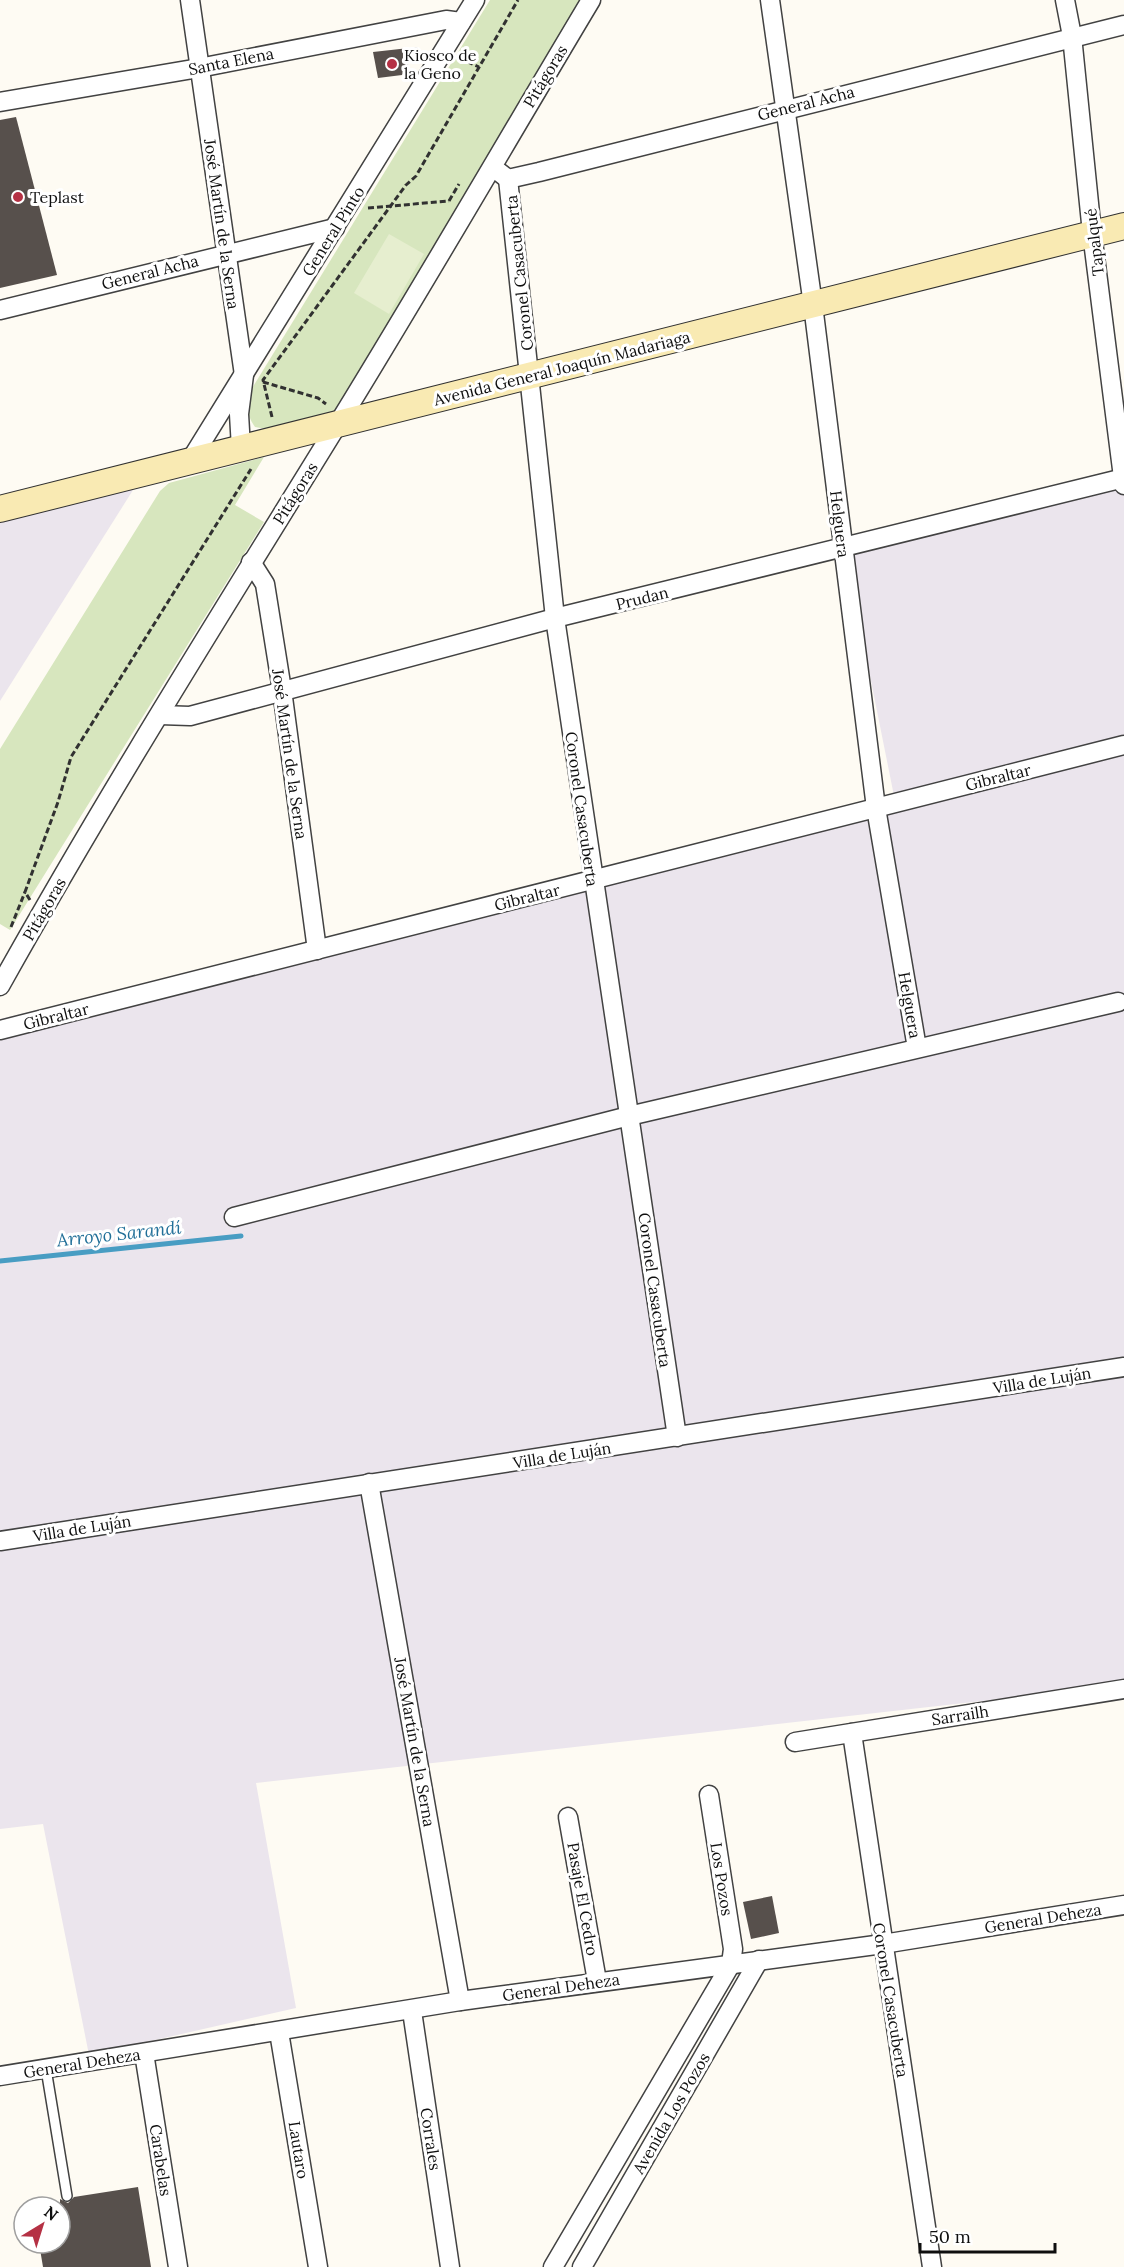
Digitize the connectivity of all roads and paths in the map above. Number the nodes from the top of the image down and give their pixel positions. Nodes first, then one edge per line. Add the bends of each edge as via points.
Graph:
1 (190, 0) edge
2 (475, 0) edge
3 (518, 0) edge
4 (591, 0) edge
5 (770, 0) edge
6 (1065, 0) edge
7 (461, 22) junction
8 (1124, 25) edge
9 (1072, 36) junction
10 (199, 68) junction
11 (0, 102) edge
12 (784, 109) junction
13 (492, 166) junction
14 (508, 178) junction
15 (473, 199) junction
16 (390, 206) junction
17 (346, 210) junction
18 (1124, 226) edge
19 (335, 228) junction
20 (1092, 233) junction
21 (225, 253) junction
22 (813, 305) junction
23 (0, 310) edge
24 (244, 375) junction
25 (530, 377) junction
26 (263, 382) junction
27 (332, 415) junction
28 (272, 417) dead end
29 (247, 458) junction
30 (190, 461) junction
31 (1124, 481) edge
32 (0, 509) edge
33 (843, 549) junction
34 (251, 562) junction
35 (555, 618) junction
36 (282, 690) junction
37 (160, 716) junction
38 (1124, 745) edge
39 (876, 808) junction
40 (592, 880) junction
41 (25, 892) junction
42 (40, 915) junction
43 (10, 929) dead end
44 (317, 950) junction
45 (0, 986) edge
46 (1118, 1002) dead end
47 (0, 1030) edge
48 (917, 1048) junction
49 (629, 1116) junction
50 (234, 1217) dead end
51 (1124, 1367) edge
52 (677, 1437) junction
53 (369, 1484) junction
54 (0, 1541) edge
55 (1124, 1689) edge
56 (852, 1733) junction
57 (795, 1742) dead end
58 (709, 1795) dead end
59 (568, 1817) dead end
60 (1124, 1905) edge
61 (883, 1944) junction
62 (759, 1960) junction
63 (731, 1964) junction
64 (597, 1981) junction
65 (460, 2001) junction
66 (412, 2011) junction
67 (279, 2032) junction
68 (144, 2053) junction
69 (46, 2069) junction
70 (0, 2076) edge
71 (67, 2195) edge
72 (178, 2267) edge
73 (318, 2267) edge
74 (450, 2267) edge
75 (553, 2267) edge
76 (582, 2267) edge
77 (932, 2267) edge

1 - 10 street, José Martín de la Serna
2 - 7 street, General Pinto
3 - 16 path via 416,177
4 - 13 street, Pitágoras
5 - 12 street, Helguera
6 - 9 street, Tapalqué
7 - 10 street, Santa Elena via 446,20
7 - 17 street, General Pinto
8 - 9 street, General Acha
9 - 12 street, General Acha
9 - 20 street, Tapalqué
10 - 11 street, Santa Elena
10 - 21 street, José Martín de la Serna
12 - 14 street, General Acha
12 - 22 street, Helguera
13 - 14 street
13 - 15 street, Pitágoras
14 - 25 street, Coronel Casacuberta
15 - 16 path
15 - 27 street, Pitágoras
16 - 17 path
16 - 26 path
17 - 19 street, General Pinto
18 - 20 main road, Avenida General Joaquín Madariaga
19 - 21 street, General Acha
19 - 24 street, General Pinto
20 - 22 main road, Avenida General Joaquín Madariaga
20 - 31 street, Tapalqué
21 - 23 street, General Acha
21 - 24 street, José Martín de la Serna
22 - 25 main road, Avenida General Joaquín Madariaga
22 - 33 street, Helguera
24 - 29 street, José Martín de la Serna via 239,414
24 - 30 street, General Pinto
25 - 27 main road, Avenida General Joaquín Madariaga
25 - 35 street, Coronel Casacuberta
26 - 27 path via 318,398
26 - 28 path
27 - 29 main road, Avenida General Joaquín Madariaga
27 - 34 street, Pitágoras
29 - 30 main road, Avenida General Joaquín Madariaga
29 - 41 path via 71,757
30 - 32 main road, Avenida General Joaquín Madariaga
31 - 33 street, Prudan
33 - 35 street, Prudan
33 - 39 street, Helguera
34 - 36 street, José Martín de la Serna via 265,584
34 - 37 street, Pitágoras
35 - 36 street, Prudan
35 - 40 street, Coronel Casacuberta
36 - 37 street, Prudan via 190,716
36 - 44 street, José Martín de la Serna
37 - 42 street, Pitágoras
38 - 39 street, Gibraltar
39 - 40 street, Gibraltar
39 - 48 street, Helguera
40 - 44 street, Gibraltar
40 - 49 street, Coronel Casacuberta
41 - 42 path
41 - 43 path
42 - 45 street, Pitágoras
44 - 47 street, Gibraltar
46 - 48 street
48 - 49 street
49 - 50 street
49 - 52 street, Coronel Casacuberta
51 - 52 street, Villa de Luján
52 - 53 street, Villa de Luján
53 - 54 street, Villa de Luján
53 - 65 street, José Martín de la Serna
55 - 56 street, Sarrailh
56 - 57 street, Sarrailh
56 - 61 street, Coronel Casacuberta
58 - 63 street, Los Pozos via 733,1949
59 - 64 street, Pasaje El Cedro
60 - 61 street, General Deheza
61 - 62 street, General Deheza
61 - 77 street, Coronel Casacuberta
62 - 63 street, General Deheza
62 - 76 street, Avenida Los Pozos
63 - 64 street, General Deheza
63 - 75 street, Avenida Los Pozos
64 - 65 street, General Deheza
65 - 66 street, General Deheza
66 - 67 street, General Deheza
66 - 74 street, Corrales
67 - 68 street, General Deheza
67 - 73 street, Lautaro
68 - 69 street, General Deheza
68 - 72 street, Carabelas
69 - 70 street, General Deheza
69 - 71 lane

